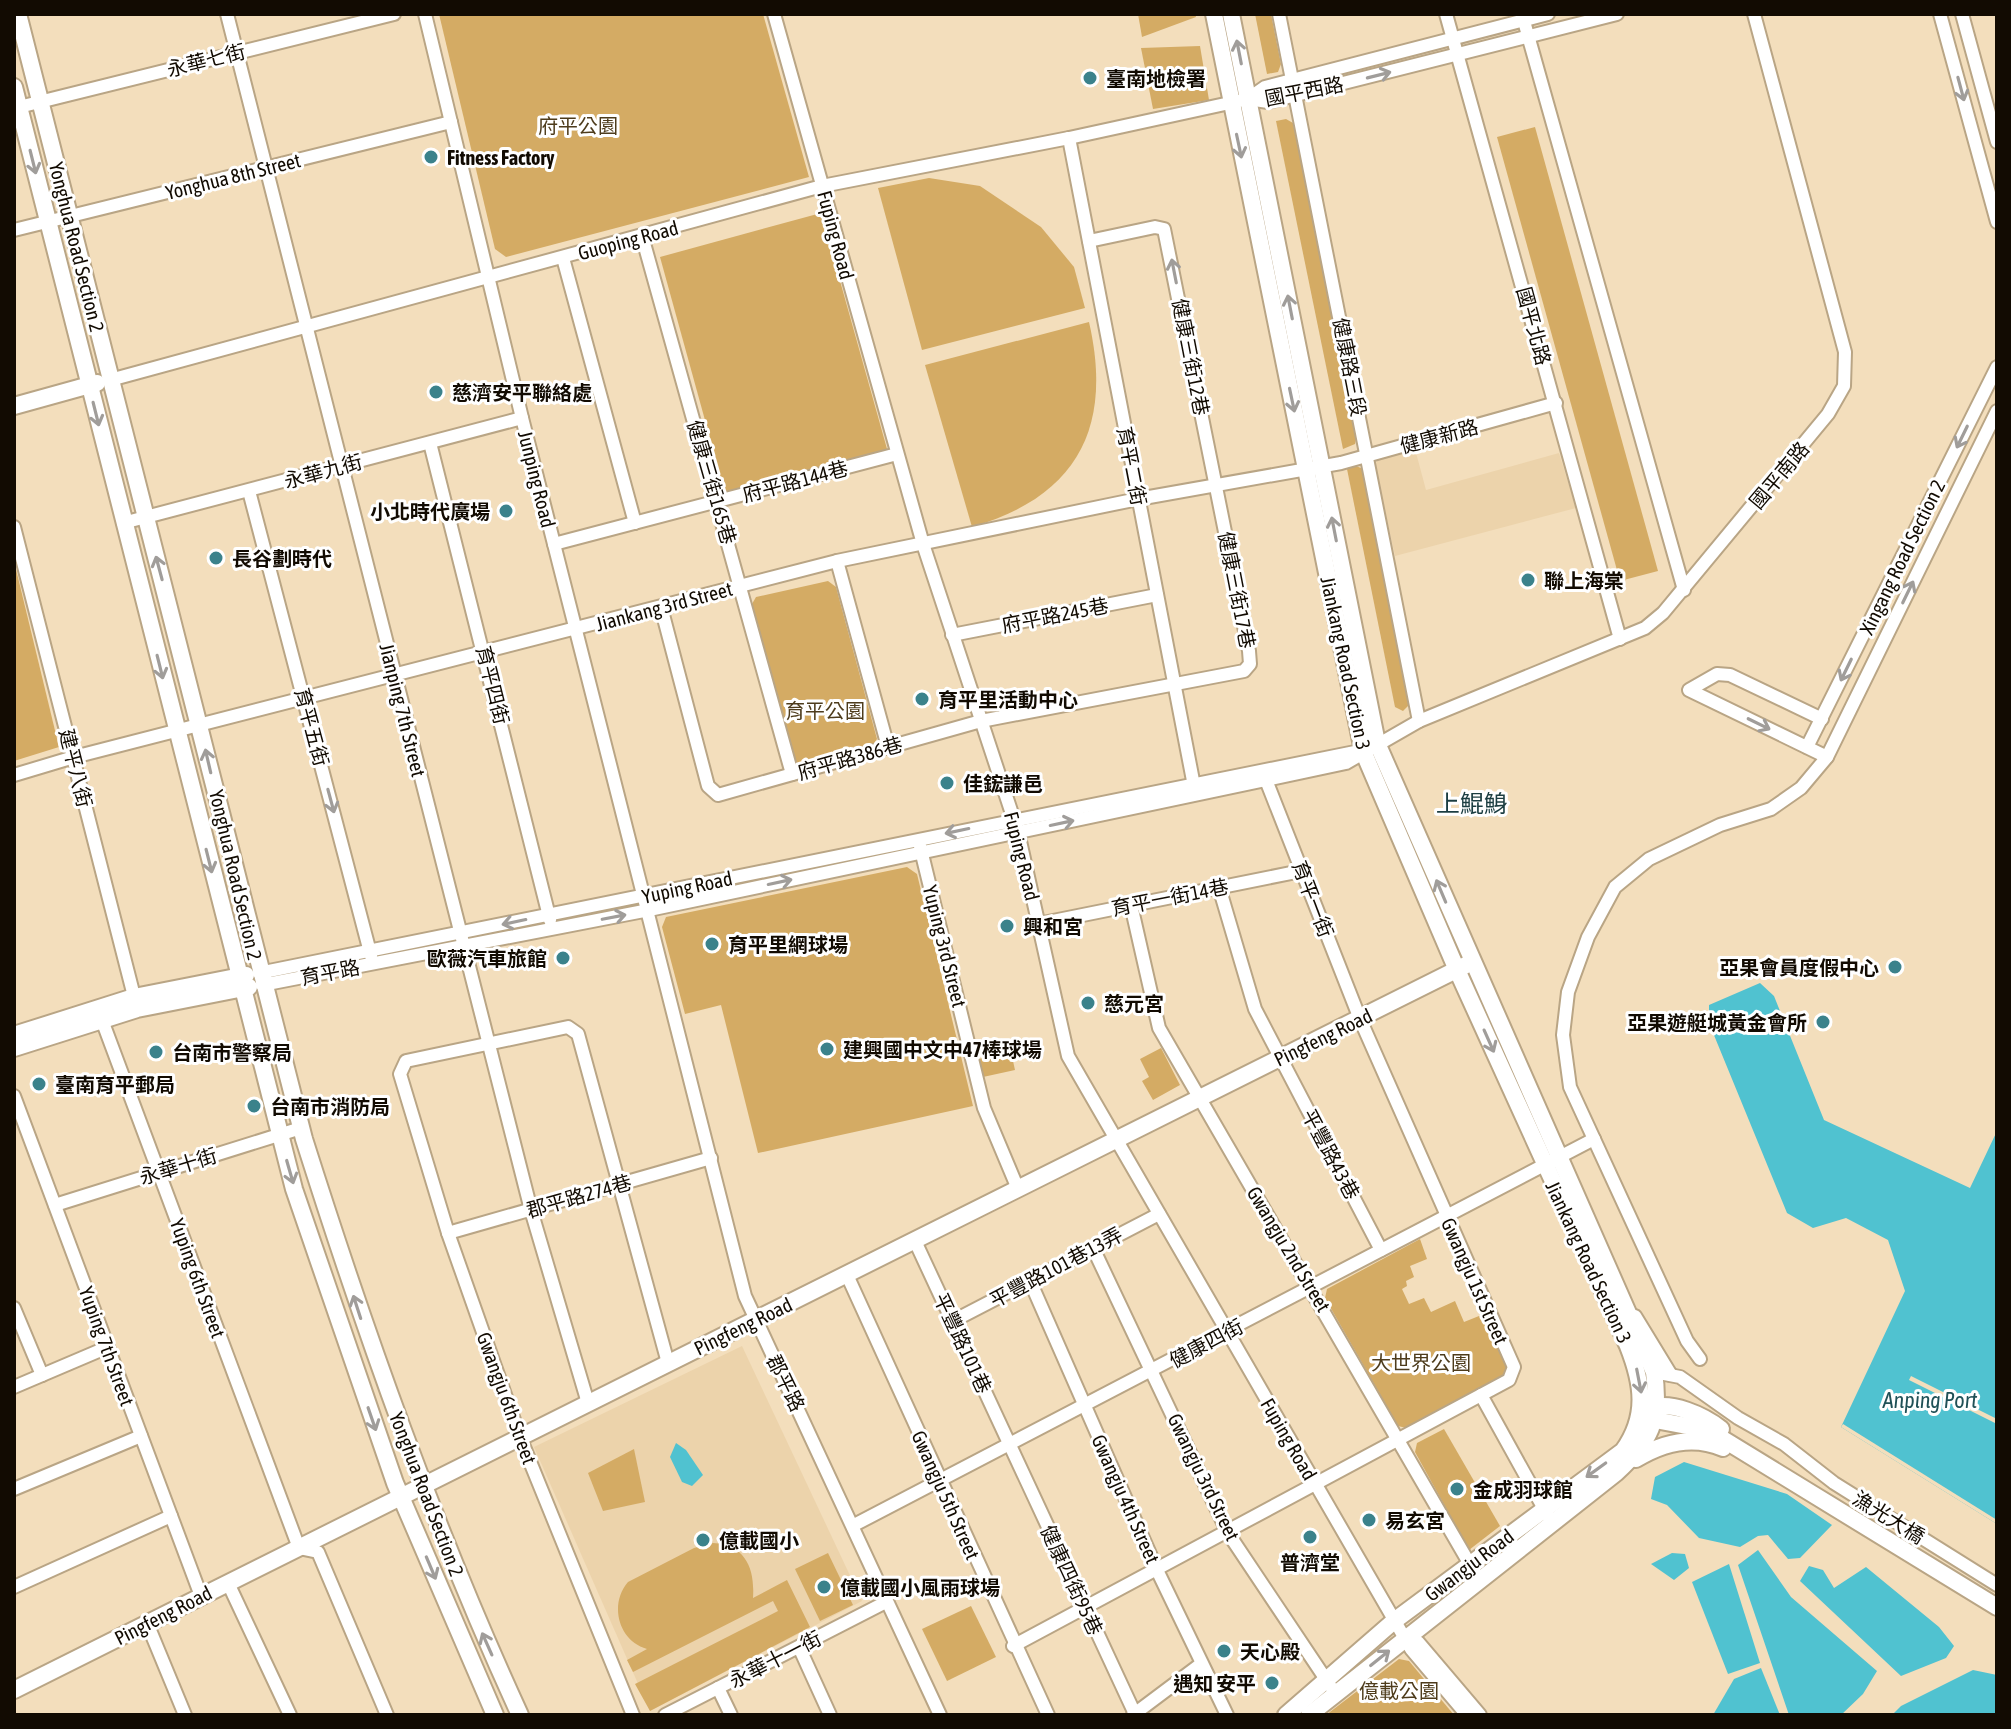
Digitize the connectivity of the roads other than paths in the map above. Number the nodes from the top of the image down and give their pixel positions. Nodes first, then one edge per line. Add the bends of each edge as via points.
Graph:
1 (18, 14) edge
2 (227, 14) edge
3 (394, 14) edge
4 (425, 14) edge
5 (774, 14) edge
6 (1214, 14) edge
7 (1231, 14) edge
8 (1279, 14) edge
9 (1446, 14) edge
10 (1548, 14) edge
11 (1617, 14) edge
12 (1754, 14) edge
13 (1940, 14) edge
14 (1962, 14) edge
15 (1523, 17) edge
16 (1528, 37) junction
17 (1453, 38) junction
18 (237, 53) junction
19 (1458, 55) junction
20 (1292, 80) junction
21 (14, 87) edge
22 (1296, 96) junction
23 (1248, 99) junction
24 (40, 102) junction
25 (1230, 103) junction
26 (19, 107) junction
27 (451, 122) junction
28 (1069, 138) junction
29 (1997, 142) edge
30 (267, 169) junction
31 (822, 186) junction
32 (70, 216) junction
33 (47, 221) junction
34 (1997, 222) edge
35 (14, 230) edge
36 (642, 236) junction
37 (1089, 241) junction
38 (563, 258) junction
39 (488, 278) junction
40 (306, 329) junction
41 (1997, 367) edge
42 (110, 380) junction
43 (89, 386) junction
44 (1556, 403) junction
45 (14, 406) edge
46 (1997, 411) edge
47 (522, 418) junction
48 (430, 443) junction
49 (897, 454) junction
50 (1367, 456) junction
51 (341, 466) junction
52 (1314, 467) junction
53 (1217, 485) junction
54 (249, 491) junction
55 (1138, 499) junction
56 (717, 502) junction
57 (146, 517) junction
58 (123, 523) junction
59 (635, 523) junction
60 (14, 527) edge
61 (554, 544) junction
62 (923, 544) junction
63 (837, 561) junction
64 (742, 585) junction
65 (1684, 590) junction
66 (1157, 595) junction
67 (661, 607) junction
68 (577, 629) junction
69 (952, 635) junction
70 (1620, 639) junction
71 (485, 652) junction
72 (394, 676) junction
73 (1174, 685) junction
74 (305, 699) junction
75 (1822, 719) junction
76 (981, 721) junction
77 (1419, 721) junction
78 (200, 725) junction
79 (176, 731) junction
80 (888, 747) junction
81 (1370, 747) junction
82 (1807, 747) junction
83 (74, 757) junction
84 (1827, 757) junction
85 (792, 774) junction
86 (14, 775) edge
87 (1266, 780) junction
88 (1194, 789) junction
89 (1016, 826) junction
90 (920, 846) junction
91 (1301, 871) junction
92 (1219, 887) junction
93 (646, 895) junction
94 (1131, 905) junction
95 (649, 910) junction
96 (548, 915) junction
97 (1038, 924) junction
98 (552, 929) junction
99 (461, 939) junction
100 (371, 957) junction
101 (1464, 966) junction
102 (261, 979) junction
103 (239, 982) junction
104 (135, 1003) junction
105 (100, 1015) junction
106 (1360, 1019) junction
107 (14, 1035) edge
108 (487, 1044) junction
109 (14, 1048) edge
110 (1280, 1058) junction
111 (14, 1096) edge
112 (1200, 1098) junction
113 (301, 1128) junction
114 (29, 1135) junction
115 (279, 1135) junction
116 (1594, 1139) junction
117 (1117, 1140) junction
118 (14, 1141) edge
119 (711, 1158) junction
120 (1551, 1161) junction
121 (159, 1171) junction
122 (622, 1183) junction
123 (1018, 1189) junction
124 (55, 1205) junction
125 (531, 1210) junction
126 (1159, 1214) junction
127 (1446, 1216) junction
128 (448, 1233) junction
129 (915, 1241) junction
130 (1093, 1248) junction
131 (1381, 1250) junction
132 (847, 1275) junction
133 (1030, 1281) junction
134 (1312, 1287) junction
135 (14, 1308) edge
136 (756, 1320) junction
137 (953, 1321) junction
138 (1227, 1332) junction
139 (108, 1347) junction
140 (1700, 1359) dead end
141 (668, 1363) junction
142 (1153, 1370) junction
143 (1663, 1374) junction
144 (42, 1375) junction
145 (14, 1387) edge
146 (1481, 1395) junction
147 (588, 1403) junction
148 (1085, 1406) junction
149 (1651, 1412) junction
150 (141, 1436) junction
151 (520, 1437) junction
152 (1401, 1440) junction
153 (1011, 1445) junction
154 (1773, 1469) junction
155 (1616, 1473) junction
156 (939, 1479) junction
157 (422, 1486) junction
158 (1316, 1486) junction
159 (14, 1489) edge
160 (400, 1496) junction
161 (171, 1516) junction
162 (1548, 1516) junction
163 (854, 1525) junction
164 (1228, 1533) junction
165 (299, 1548) junction
166 (1469, 1564) junction
167 (1157, 1570) junction
168 (1479, 1580) junction
169 (228, 1583) junction
170 (1997, 1585) edge
171 (14, 1587) edge
172 (201, 1596) junction
173 (886, 1602) junction
174 (1997, 1607) edge
175 (1085, 1608) junction
176 (1394, 1621) junction
177 (147, 1623) junction
178 (1407, 1637) junction
179 (1013, 1646) junction
180 (799, 1647) junction
181 (1201, 1664) junction
182 (718, 1688) junction
183 (1331, 1688) junction
184 (14, 1689) edge
185 (182, 1714) edge
186 (290, 1715) edge
187 (387, 1715) edge
188 (495, 1715) edge
189 (520, 1715) edge
190 (633, 1715) edge
191 (665, 1715) edge
192 (731, 1715) edge
193 (830, 1715) edge
194 (940, 1715) edge
195 (1048, 1715) edge
196 (1134, 1715) edge
197 (1227, 1715) edge
198 (1286, 1715) edge
199 (1309, 1715) edge
200 (1467, 1715) edge
201 (1480, 1715) edge

1 - 24 street, Yonghua Road Section 2
2 - 18 street, Jianping 7th Street
3 - 18 street, 永華七街
4 - 27 street, Junping Road
5 - 31 street, Fuping Road
6 - 25 street, Jiankang Road Section 3
23 -> 7 street, Jiankang Road Section 3
8 - 20 street, 健康路三段
9 - 17 street, 國平北路
10 - 15 street, 國平西路
11 - 16 street, 國平西路
12 - 65 street, 國平南路 via 1845,352 1844,386 1820,425
13 -> 34 street
14 - 29 street
15 - 16 street
15 - 17 street, 國平西路
16 - 19 street, 國平西路
16 - 65 street
17 - 19 street, 國平北路
17 - 20 street, 國平西路
18 - 24 street, 永華七街
18 - 30 street, Jianping 7th Street
22 -> 19 street, 國平西路
19 - 44 street, 國平北路
20 - 22 street, 健康路三段
20 - 23 street, 國平西路 via 1265,87
21 - 26 street, Yonghua Road Section 2
22 - 23 street, 國平西路 via 1268,102
22 - 50 street, 健康路三段
23 - 25 street, Guoping Road
52 -> 23 street, Jiankang Road Section 3
24 - 26 street, 永華七街
24 - 32 street, Yonghua Road Section 2
25 - 28 street, Guoping Road
25 -> 52 street, Jiankang Road Section 3
26 -> 33 street, Yonghua Road Section 2
27 - 30 street, Yonghua 8th Street
27 - 39 street, Junping Road
28 - 31 street, Guoping Road
28 - 37 street, 育平二街
30 - 32 street, Yonghua 8th Street
30 - 40 street, Jianping 7th Street
31 - 36 street, Guoping Road
31 - 49 street, Fuping Road
32 - 33 street, Yonghua 8th Street
32 - 42 street, Yonghua Road Section 2
33 - 35 street, Yonghua 8th Street
33 - 43 street, Yonghua Road Section 2
36 - 38 street, Guoping Road
36 - 56 street, 健康三街165巷
53 -> 37 street, 健康三街12巷 via 1164,229
37 - 55 street, 育平二街
38 - 39 street, Guoping Road
38 - 59 street
39 - 40 street, Guoping Road
39 - 47 street, Junping Road
40 - 42 street, Guoping Road
40 - 51 street, Jianping 7th Street
41 -> 75 street, Xingang Road Section 2
42 - 43 street, Guoping Road
42 - 57 street, Yonghua Road Section 2
43 - 45 street, Guoping Road
43 -> 58 street, Yonghua Road Section 2
44 - 50 street, 健康新路
44 - 70 street, 國平北路
84 -> 46 street, Xingang Road Section 2
47 - 48 street, 永華九街
47 - 61 street, Junping Road
48 - 51 street, 永華九街
48 - 71 street, 育平四街
49 - 56 street, 府平路144巷
49 - 62 street, Fuping Road
50 - 52 street, 健康新路
50 - 77 street, 健康路三段
51 - 54 street, 永華九街
51 - 72 street, Jianping 7th Street
52 - 53 street, Jiankang 3rd Street
52 - 81 street, Jiankang Road Section 3
53 - 55 street, Jiankang 3rd Street
53 - 73 street, 健康三街17巷 via 1250,664 1244,671
54 - 57 street, 永華九街
54 - 74 street, 育平五街
55 - 62 street, Jiankang 3rd Street
55 - 66 street, 育平二街
56 - 59 street, 府平路144巷
56 - 64 street, 健康三街165巷
57 - 58 street, 永華九街
78 -> 57 street, Yonghua Road Section 2
58 -> 79 street, Yonghua Road Section 2
59 - 61 street, 府平路144巷
60 - 83 street, 建平八街
61 - 68 street, Junping Road
62 - 63 street, Jiankang 3rd Street
62 - 69 street, Fuping Road
63 - 64 street, Jiankang 3rd Street
63 - 80 street
64 - 67 street, Jiankang 3rd Street
64 - 85 street, 健康三街165巷
65 - 70 street, 國平南路 via 1645,628
66 - 69 street, 府平路245巷
66 - 73 street, 育平二街
67 - 68 street, Jiankang 3rd Street
67 - 85 street, 府平路386巷 via 708,786 718,795
68 - 71 street, Jiankang 3rd Street
68 - 93 street, Junping Road
69 - 76 street, Fuping Road
70 - 77 street, 國平南路
71 - 72 street, Jiankang 3rd Street
71 - 96 street, 育平四街
72 - 74 street, Jiankang 3rd Street
72 - 99 street, Jianping 7th Street
73 - 76 street, 府平路386巷
73 - 88 street, 育平二街
74 - 78 street, Jiankang 3rd Street
74 -> 100 street, 育平五街
75 - 82 street, Xingang Road Section 2
75 -> 82 street via 1730,675 1717,674 1689,690
76 - 80 street, 府平路386巷
76 - 89 street, Fuping Road
77 - 81 street, 國平南路
78 - 79 street, Jiankang 3rd Street
102 -> 78 street, Yonghua Road Section 2
79 - 83 street, Jiankang 3rd Street
79 -> 103 street, Yonghua Road Section 2
80 - 85 street, 府平路386巷
81 - 87 street, Yuping Road via 1346,763
81 - 88 street, Yuping Road
81 - 101 street, Jiankang Road Section 3
82 - 84 street
83 - 86 street, Jiankang 3rd Street
83 - 104 street, 建平八街
84 - 116 street, Xingang Road Section 2 via 1801,788 1771,809 1720,825 1649,859 1615,887 1588,937 1568,992 1563,1035 1570,1087
87 - 88 street, Yuping Road
87 - 91 street, 育平一街
88 - 89 street, Yuping Road
89 - 90 street, Yuping Road
89 - 97 street, Fuping Road
90 - 93 street, Yuping Road
95 -> 90 street, Yuping Road
90 - 123 street, Yuping 3rd Street via 984,1108
91 - 92 street, 育平一街14巷
91 - 106 street, 育平一街
92 - 94 street, 育平一街14巷
92 - 110 street, 平豐路43巷 via 1255,1009
93 - 95 street, 郡平路
93 - 96 street, Yuping Road
94 - 97 street, 育平一街14巷
94 - 112 street, Gwangju 2nd Street via 1159,1028
98 -> 95 street
95 - 119 street, 郡平路
96 - 98 street, 育平四街
96 -> 99 street, Yuping Road
97 - 117 street, Fuping Road via 1068,1056
98 - 99 street
99 - 100 street, Yuping Road
99 - 108 street, Jianping 7th Street
100 - 102 street, 育平路
101 - 106 street, Pingfeng Road
101 - 120 street, Jiankang Road Section 3
102 - 103 street, 育平路
102 - 113 street, Yonghua Road Section 2
103 - 104 street, 育平路
103 - 115 street, Yonghua Road Section 2
104 - 105 street, 育平路
105 - 107 street
105 - 109 street, 育平路
105 - 121 street, Yuping 6th Street
106 - 110 street, Pingfeng Road
106 - 127 street, Gwangju 1st Street
108 - 122 street via 568,1027 578,1034
108 - 125 street, Jianping 7th Street
108 - 128 street, Gwangju 6th Street via 406,1061 400,1074
110 - 112 street, Pingfeng Road
110 - 131 street, 平豐路43巷
111 - 114 street, Yuping 7th Street
112 - 117 street, Pingfeng Road
112 - 134 street, Gwangju 2nd Street
113 - 115 street, 永華十街
157 -> 113 street, Yonghua Road Section 2 via 359,1314
114 - 118 street
114 - 124 street, Yuping 7th Street
115 - 121 street, 永華十街
115 -> 160 street, Yonghua Road Section 2 via 310,1241
116 - 120 street, 健康四街
116 - 140 street, Xingang Road Section 2
117 - 123 street, Pingfeng Road
117 - 126 street, Fuping Road
119 - 122 street, 郡平路274巷
119 - 136 street, 郡平路 via 745,1296
120 - 127 street, 健康四街
120 - 143 street, Jiankang Road Section 3
120 -> 149 street, Jiankang Road Section 3
121 - 124 street, 永華十街
121 - 165 street, Yuping 6th Street
122 - 125 street, 郡平路274巷
122 - 141 street
123 - 129 street, Pingfeng Road
124 - 139 street, Yuping 7th Street
125 - 128 street, 郡平路274巷
125 - 147 street, Jianping 7th Street
126 - 130 street, 平豐路101巷13弄
126 - 138 street, Fuping Road
127 - 131 street, 健康四街
127 - 146 street, Gwangju 1st Street via 1514,1367 1509,1380
128 - 151 street, Gwangju 6th Street
129 - 132 street, Pingfeng Road
129 - 137 street, 平豐路101巷
130 - 133 street, 平豐路101巷13弄
130 - 142 street, Gwangju 3rd Street
131 - 134 street, 健康四街
132 - 136 street, Pingfeng Road
132 - 156 street, Gwangju 5th Street
133 - 137 street, 平豐路101巷13弄
133 - 148 street, Gwangju 4th Street
134 - 138 street, 健康四街
134 - 152 street, Gwangju 2nd Street
135 - 144 street
136 - 141 street, Pingfeng Road
136 - 163 street, 郡平路
137 - 153 street, 平豐路101巷
138 - 142 street, 健康四街
138 - 158 street, Fuping Road
139 - 144 street
139 - 150 street, Yuping 7th Street
141 - 147 street, Pingfeng Road
142 - 148 street, 健康四街
142 - 164 street, Gwangju 3rd Street
143 - 149 street, Jiankang Road Section 3
143 - 170 street, 漁光大橋 via 1680,1377 1834,1483
144 - 145 street
146 - 152 street, Gwangju 1st Street
146 - 162 street
147 - 151 street, Pingfeng Road
148 - 153 street, 健康四街
148 - 167 street, Gwangju 4th Street
149 - 154 street via 1708,1430
149 - 155 street, Gwangju Road via 1648,1440
149 -> 162 street, Gwangju Road via 1623,1451
150 - 159 street
150 - 161 street, Yuping 7th Street
151 - 157 street, Pingfeng Road
151 - 190 street, Gwangju 6th Street
152 - 158 street, Gwangju 1st Street
152 - 166 street, Gwangju 2nd Street
153 - 156 street, 健康四街
153 - 175 street, 健康四街95巷
154 - 155 street via 1710,1442 1687,1440 1650,1452
154 - 174 street, 漁光大橋
155 - 162 street, Gwangju Road
156 - 163 street, 健康四街
156 - 179 street, Gwangju 5th Street
157 - 160 street, Pingfeng Road
189 -> 157 street, Yonghua Road Section 2
158 - 164 street, Gwangju 1st Street
158 - 176 street, Fuping Road
160 - 165 street, Pingfeng Road
160 -> 188 street, Yonghua Road Section 2
161 - 171 street
161 - 172 street, Yuping 7th Street
162 - 166 street, Gwangju Road
162 - 168 street, Gwangju Road
163 - 173 street, 郡平路
164 - 167 street, Gwangju 1st Street
164 - 183 street, Gwangju 3rd Street
165 - 169 street, Pingfeng Road
165 - 187 street via 318,1552
166 - 168 street, Gwangju 2nd Street
166 - 176 street, Gwangju Road
167 - 175 street, Gwangju 1st Street
167 - 181 street, Gwangju 4th Street
168 - 178 street, Gwangju Road
169 - 172 street, Pingfeng Road
169 - 186 street
172 - 177 street, Pingfeng Road
173 - 180 street, 永華十一街
173 - 194 street, 郡平路
175 - 179 street, Gwangju 1st Street
175 - 196 street, 健康四街95巷
176 - 178 street, Fuping Road
176 - 183 street, Gwangju Road
177 - 184 street, Pingfeng Road
177 - 185 street
183 -> 178 street, Gwangju Road
178 - 200 street via 1411,1649
178 - 201 street via 1418,1642
179 - 195 street, Gwangju 5th Street
180 - 182 street, 永華十一街
180 - 193 street
181 - 196 street
181 - 197 street, Gwangju 4th Street
182 - 191 street, 永華十一街
182 - 192 street
183 - 198 street, Gwangju Road
183 - 199 street, Gwangju Road

